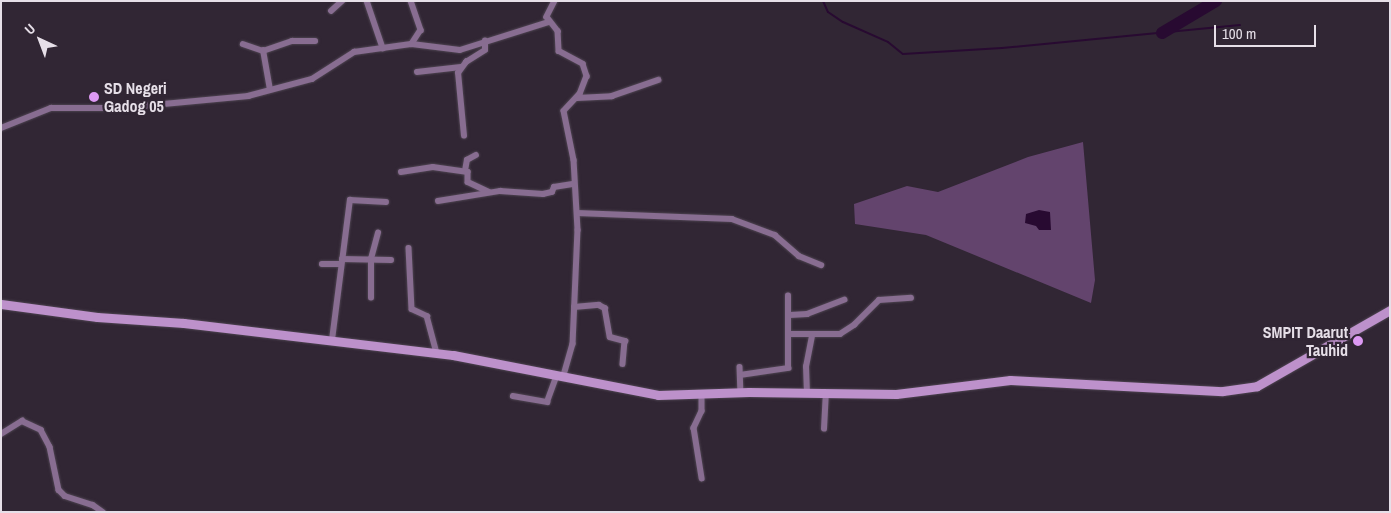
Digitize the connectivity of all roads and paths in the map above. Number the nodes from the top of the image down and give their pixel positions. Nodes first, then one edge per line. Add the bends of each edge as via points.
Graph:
1 (342, 1) edge
2 (367, 1) edge
3 (411, 1) edge
4 (555, 1) edge
5 (331, 11) dead end
6 (549, 22) junction
7 (315, 40) dead end
8 (485, 41) junction
9 (242, 44) dead end
10 (412, 44) junction
11 (383, 48) junction
12 (263, 51) junction
13 (461, 67) junction
14 (417, 72) dead end
15 (658, 80) dead end
16 (270, 90) junction
17 (577, 98) junction
18 (1, 128) edge
19 (464, 136) dead end
20 (476, 155) dead end
21 (465, 171) junction
22 (401, 172) dead end
23 (574, 184) junction
24 (489, 192) junction
25 (438, 201) dead end
26 (386, 202) dead end
27 (577, 213) junction
28 (378, 233) dead end
29 (409, 248) dead end
30 (371, 259) junction
31 (391, 260) dead end
32 (342, 262) junction
33 (322, 264) dead end
34 (821, 265) dead end
35 (788, 296) dead end
36 (371, 298) dead end
37 (911, 298) dead end
38 (844, 300) dead end
39 (1, 304) edge
40 (574, 307) junction
41 (1390, 310) edge
42 (790, 315) junction
43 (790, 334) junction
44 (812, 335) junction
45 (332, 340) junction
46 (437, 354) junction
47 (622, 364) dead end
48 (740, 367) dead end
49 (740, 375) junction
50 (559, 378) junction
51 (741, 392) junction
52 (702, 394) junction
53 (807, 394) junction
54 (826, 395) junction
55 (513, 396) dead end
56 (824, 429) dead end
57 (1, 434) edge
58 (702, 478) dead end
59 (103, 512) edge

1 - 5 street
2 - 11 street
3 - 10 street via 421,30
4 - 6 street via 547,15
6 - 8 street
6 - 17 street via 558,31 560,53 585,67 586,80
7 - 12 street via 292,41
8 - 10 street via 450,51
8 - 13 street via 485,50
9 - 12 street
10 - 11 street
11 - 16 street via 354,52 320,75 289,87
12 - 16 street
13 - 14 street
13 - 19 street via 458,77
15 - 17 street via 612,96
16 - 18 street via 202,102 162,102 121,108 51,108
17 - 23 street via 564,111 574,160
20 - 21 street via 468,160
21 - 22 street via 433,167
21 - 24 street via 469,172 468,182
23 - 24 street via 554,186 552,192 543,194
23 - 27 street
24 - 25 street
26 - 32 street via 350,200
27 - 34 street via 732,219 775,235 799,256
27 - 40 street
28 - 30 street
29 - 46 street via 412,309 427,316
30 - 31 street
30 - 32 street
30 - 36 street
32 - 33 street
32 - 45 street
35 - 42 street
37 - 44 street via 882,298 844,332 831,336
38 - 42 street via 808,314
39 - 45 street via 97,318 184,323
40 - 47 street via 594,305 605,308 609,335 625,341
40 - 50 street via 573,344
41 - 54 street via 1257,386 1223,391 1010,380 916,392
42 - 43 street
43 - 44 street
43 - 49 street via 787,370
44 - 53 street via 806,367
45 - 46 street
46 - 50 street via 498,362
48 - 49 street
49 - 51 street
50 - 52 street via 650,394
50 - 55 street via 548,402
51 - 52 street
51 - 53 street
52 - 58 street via 702,411 694,428
53 - 54 street
54 - 56 street
57 - 59 street via 22,421 41,430 50,447 58,490

